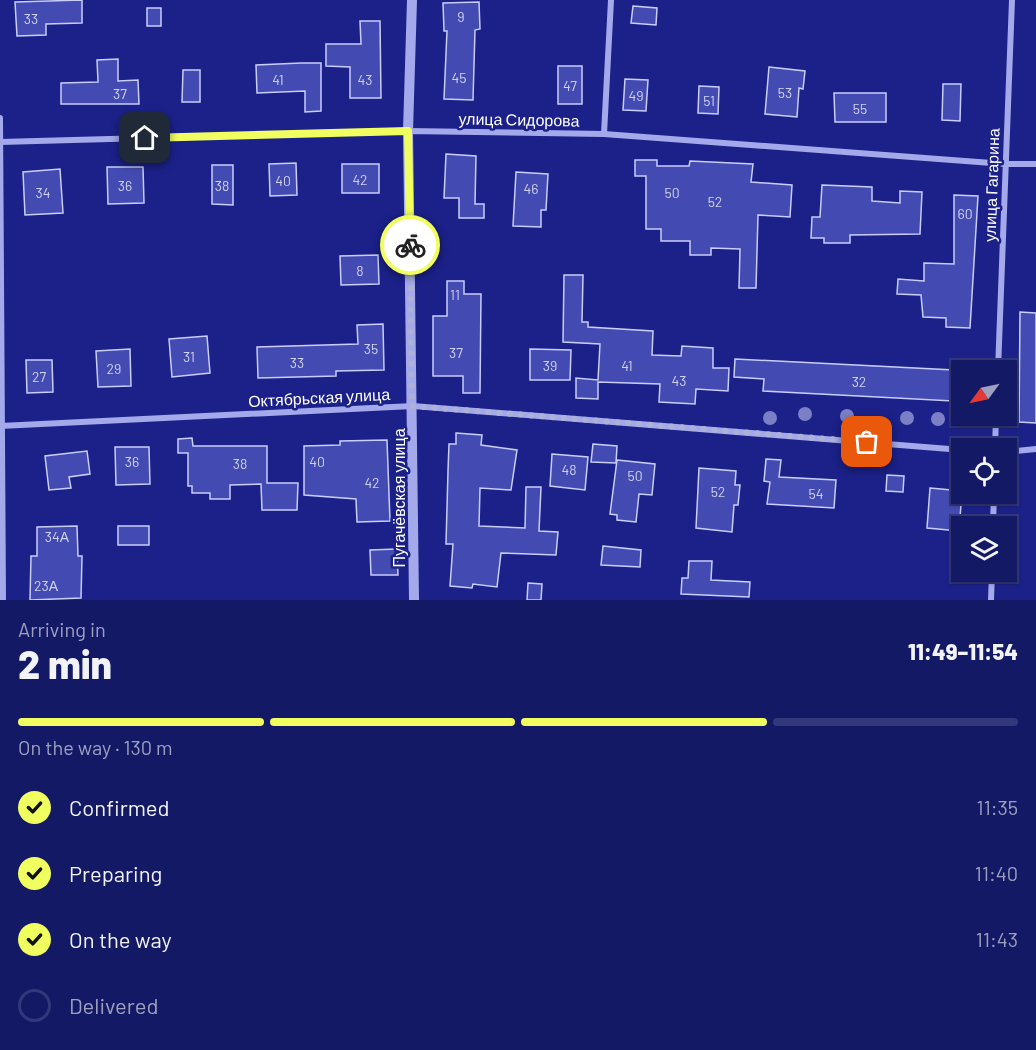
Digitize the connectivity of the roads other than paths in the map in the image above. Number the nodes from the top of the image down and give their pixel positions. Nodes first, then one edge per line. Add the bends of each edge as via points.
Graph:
1 (412, 0) edge
2 (611, 0) edge
3 (1012, 0) edge
4 (0, 118) edge
5 (408, 131) junction
6 (604, 134) junction
7 (1, 142) edge
8 (1005, 164) junction
9 (1036, 164) edge
10 (998, 360) edge
11 (412, 406) junction
12 (1, 426) edge
13 (951, 449) edge
14 (1036, 449) edge
15 (1017, 451) edge
16 (992, 582) edge
17 (3, 600) edge
18 (414, 600) edge
19 (992, 600) edge

1 - 5 street, Пугачёвская улица
2 - 6 street
3 - 8 street, улица Гагарина
4 - 7 street
5 - 6 street, улица Сидорова
5 - 7 street, улица Сидорова
5 - 11 street, Пугачёвская улица
6 - 8 street, улица Сидорова
7 - 12 street
8 - 9 street, улица Сидорова
8 - 10 street, улица Гагарина
11 - 12 street, Октябрьская улица
11 - 13 street, Октябрьская улица
11 - 18 street, Пугачёвская улица
12 - 17 street
14 - 15 street
16 - 19 street

